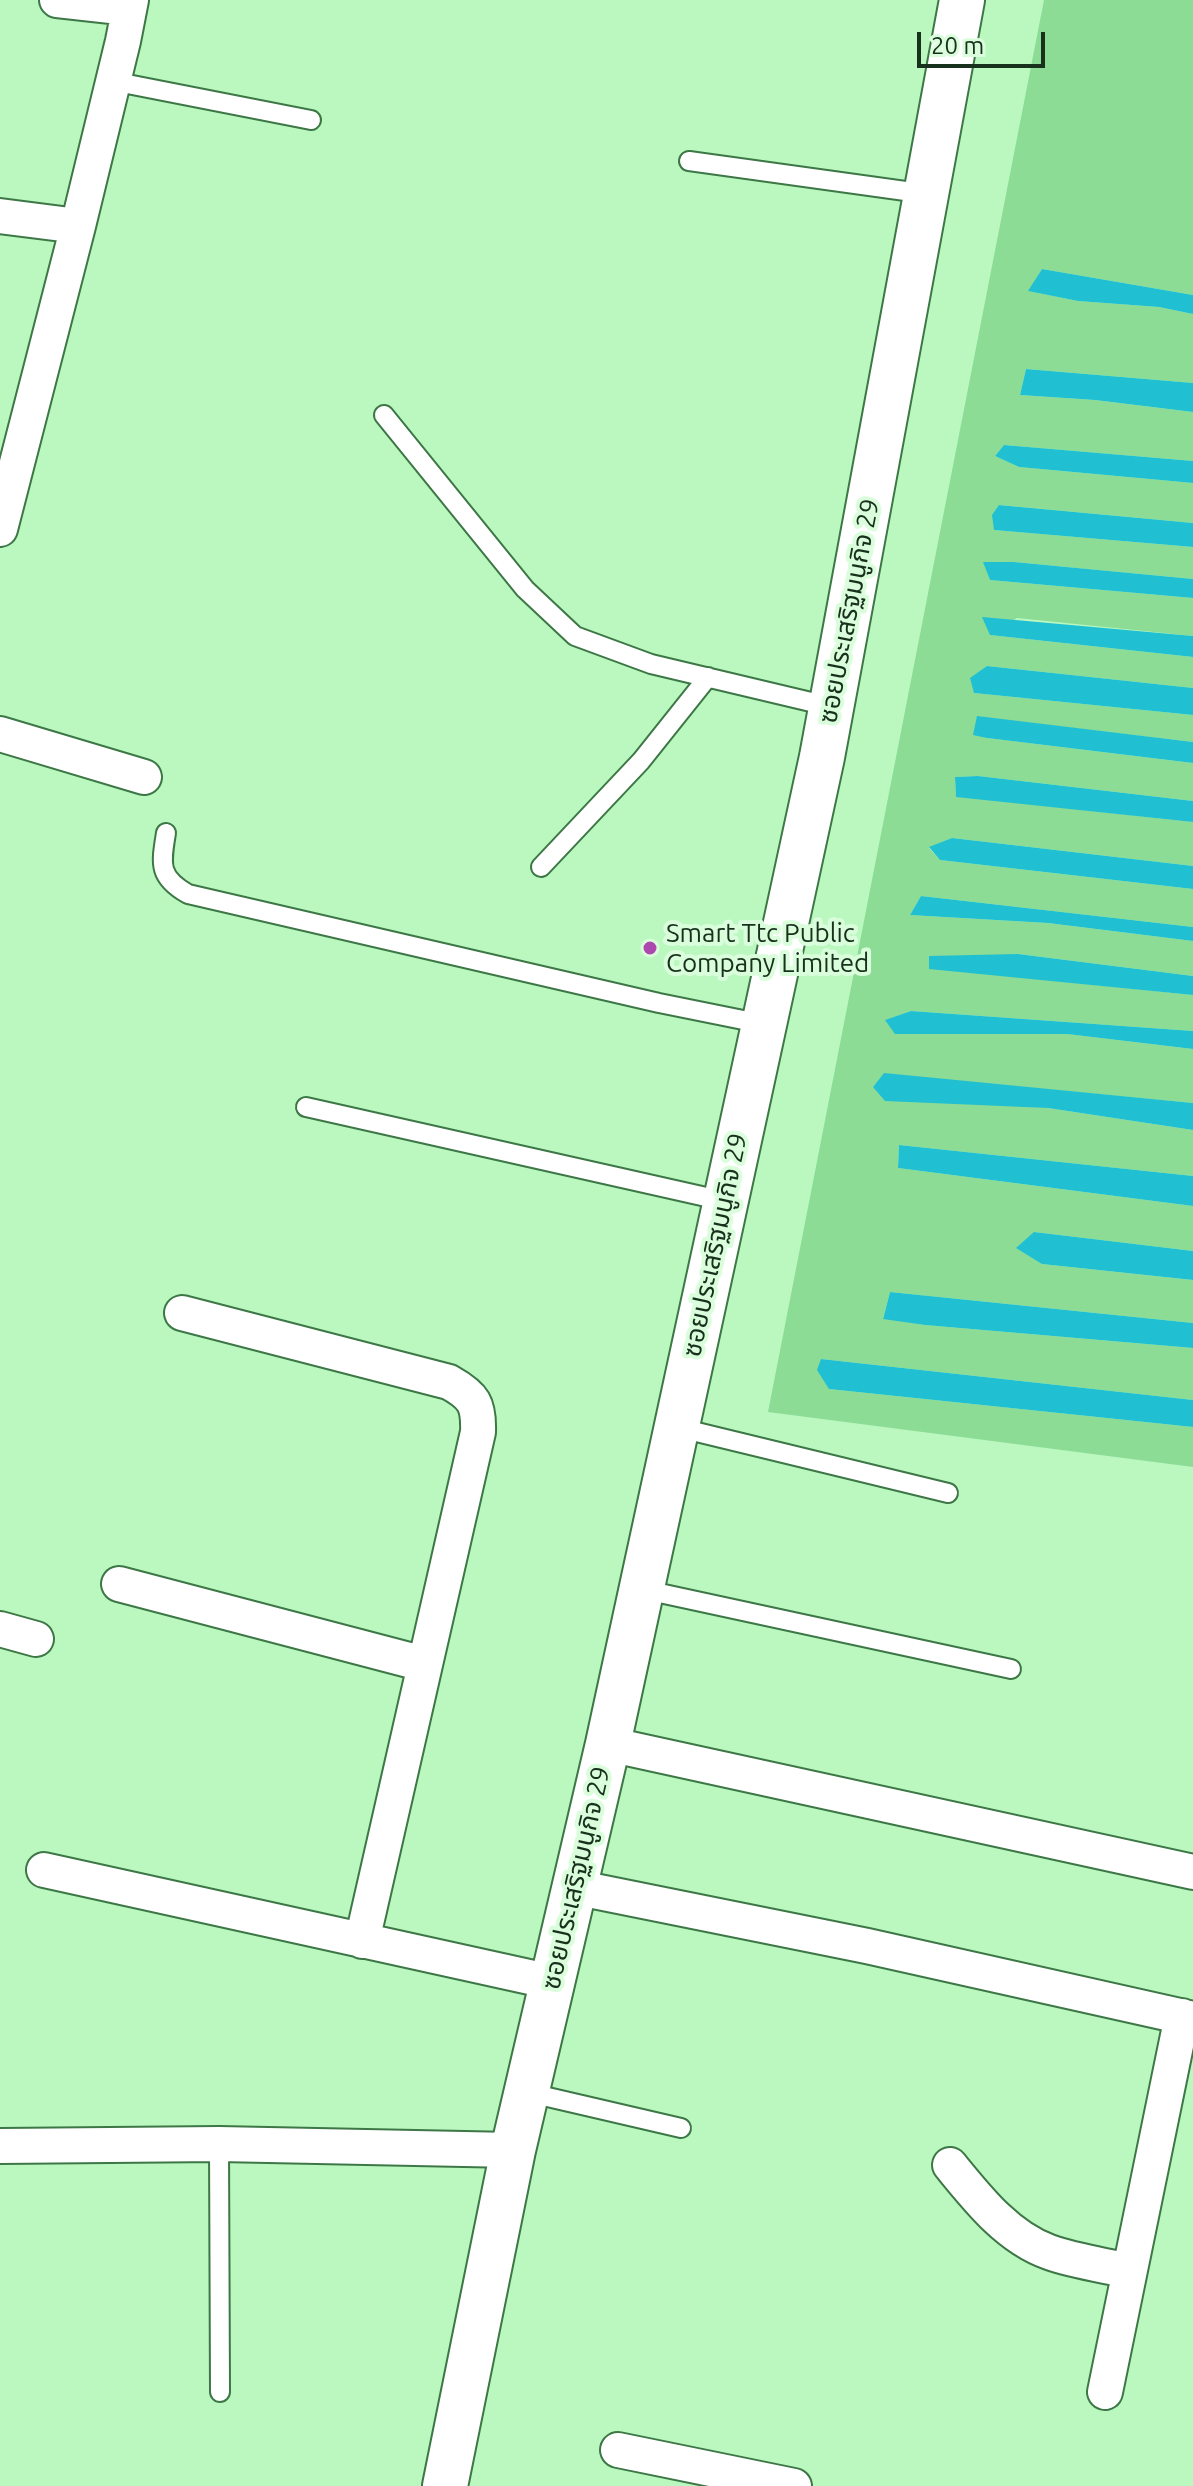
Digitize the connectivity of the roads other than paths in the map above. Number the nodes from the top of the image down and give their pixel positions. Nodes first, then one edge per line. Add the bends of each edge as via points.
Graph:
1 (57, 0) edge
2 (962, 0) edge
3 (130, 4) edge
4 (112, 81) junction
5 (311, 120) dead end
6 (689, 161) dead end
7 (927, 194) junction
8 (0, 216) edge
9 (78, 226) junction
10 (384, 415) dead end
11 (0, 529) edge
12 (708, 677) junction
13 (832, 707) junction
14 (0, 734) edge
15 (144, 777) dead end
16 (166, 833) dead end
17 (541, 867) dead end
18 (763, 1024) junction
19 (306, 1107) dead end
20 (724, 1201) junction
21 (182, 1313) dead end
22 (676, 1427) junction
23 (948, 1493) dead end
24 (119, 1584) dead end
25 (641, 1589) junction
26 (0, 1629) edge
27 (36, 1639) dead end
28 (424, 1664) junction
29 (1011, 1669) dead end
30 (608, 1744) junction
31 (44, 1870) dead end
32 (1193, 1872) edge
33 (574, 1887) junction
34 (362, 1941) junction
35 (552, 1982) junction
36 (1188, 2017) edge
37 (526, 2092) junction
38 (681, 2128) dead end
39 (219, 2144) junction
40 (0, 2146) edge
41 (513, 2150) junction
42 (950, 2165) dead end
43 (1129, 2271) junction
44 (220, 2392) dead end
45 (1105, 2392) dead end
46 (618, 2450) dead end
47 (445, 2486) edge
48 (794, 2486) edge

1 - 3 street
2 - 7 street, ซอยประเสริฐมนูกิจ 29
3 - 4 street
4 - 5 lane
4 - 9 street
6 - 7 lane
7 - 13 street, ซอยประเสริฐมนูกิจ 29
8 - 9 street
9 - 11 street
10 - 12 lane via 525,589 575,636 651,664
12 - 13 lane
12 - 17 lane via 641,761
13 - 18 street, ซอยประเสริฐมนูกิจ 29
14 - 15 street
16 - 18 lane via 163,871 188,894
18 - 20 street, ซอยประเสริฐมนูกิจ 29
19 - 20 lane
20 - 22 street, ซอยประเสริฐมนูกิจ 29
21 - 28 street via 449,1382 472,1397 479,1414 478,1432
22 - 23 lane
22 - 25 street, ซอยประเสริฐมนูกิจ 29
24 - 28 street
25 - 29 lane
25 - 30 street, ซอยประเสริฐมนูกิจ 29
26 - 27 street
28 - 34 street
30 - 32 street
30 - 33 street, ซอยประเสริฐมนูกิจ 29
31 - 34 street
33 - 35 street, ซอยประเสริฐมนูกิจ 29
33 - 36 street
34 - 35 street
35 - 37 street, ซอยประเสริฐมนูกิจ 29
36 - 43 street
37 - 38 lane
37 - 41 street, ซอยประเสริฐมนูกิจ 29
39 - 40 street
39 - 41 street
39 - 44 lane
41 - 47 street, ซอยประเสริฐมนูกิจ 29
42 - 43 street via 1019,2236 1048,2252
43 - 45 street
46 - 48 street

